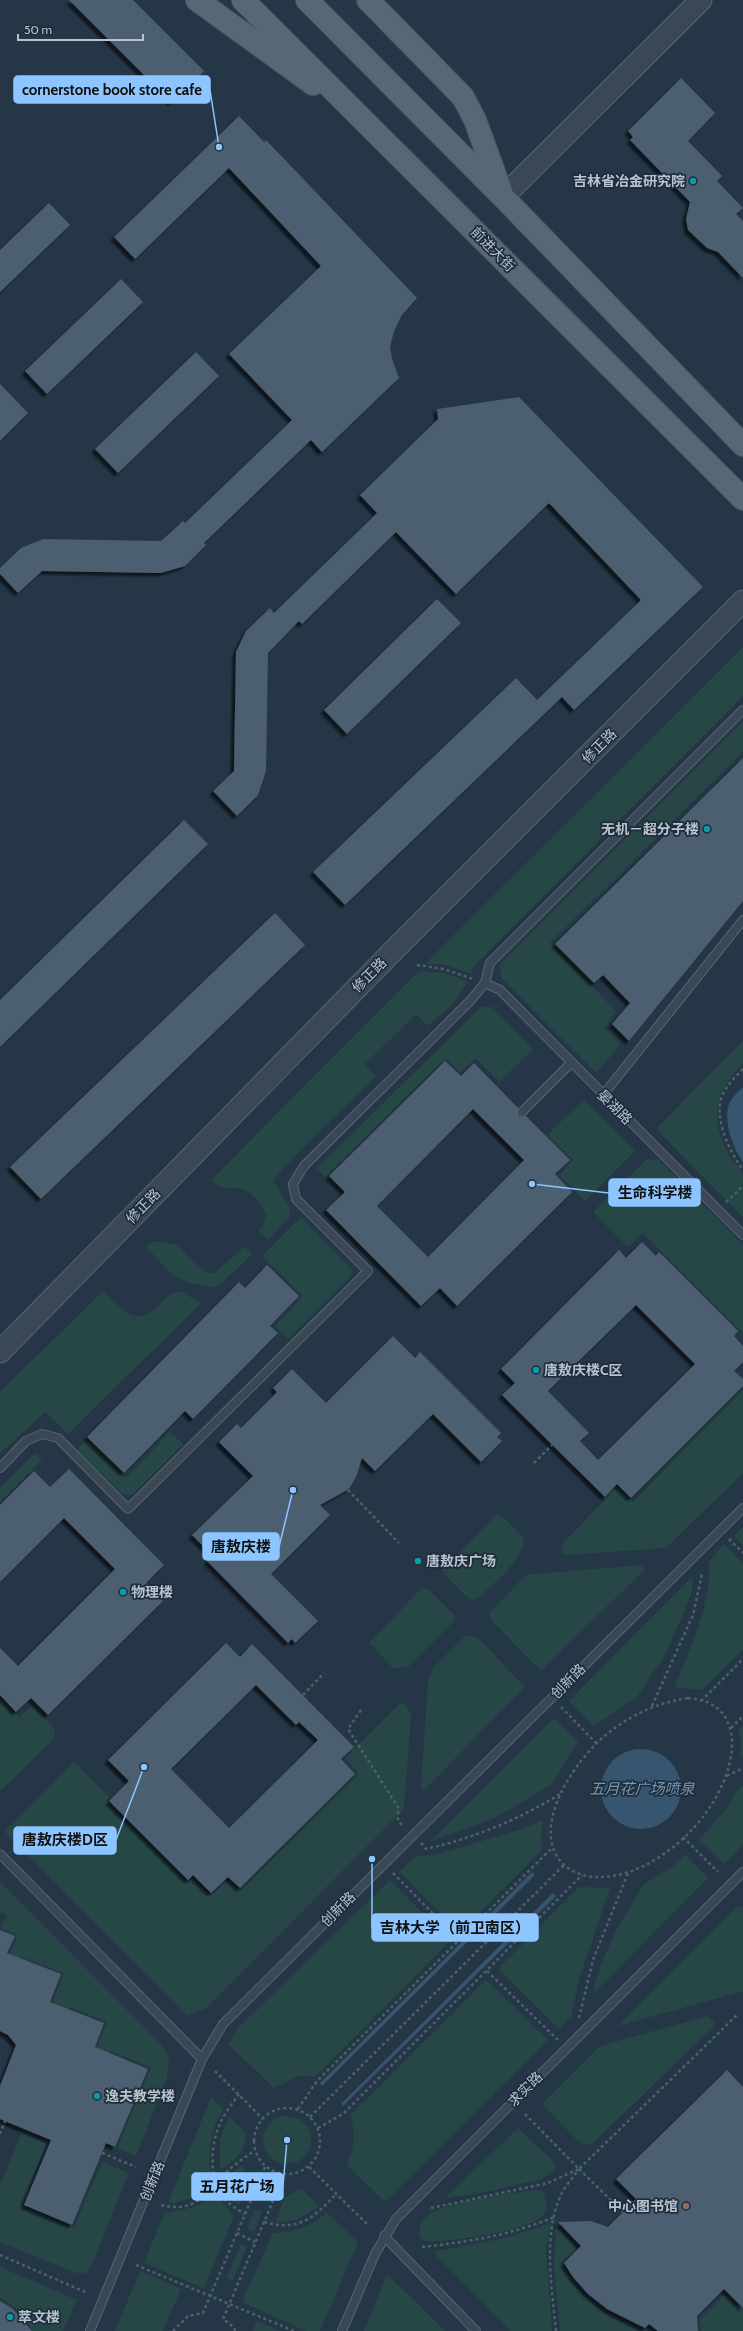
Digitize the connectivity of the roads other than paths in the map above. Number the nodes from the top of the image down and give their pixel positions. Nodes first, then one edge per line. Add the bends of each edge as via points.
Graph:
1 (198, 0) edge
2 (243, 0) edge
3 (307, 0) edge
4 (368, 0) edge
5 (701, 0) edge
6 (366, 122) junction
7 (503, 197) junction
8 (743, 445) edge
9 (743, 499) edge
10 (743, 601) edge
11 (743, 710) edge
12 (743, 920) edge
13 (485, 983) junction
14 (571, 1063) junction
15 (603, 1095) junction
16 (522, 1112) dead end
17 (743, 1235) edge
18 (0, 1352) edge
19 (0, 1468) edge
20 (743, 1508) edge
21 (0, 1854) edge
22 (743, 1872) edge
23 (202, 2059) junction
24 (384, 2236) junction
25 (90, 2331) edge
26 (342, 2331) edge
27 (476, 2331) edge

1 - 6 main road
2 - 6 main road, 前进大街
3 - 7 main road
4 - 7 main road via 463,97 475,120
5 - 7 street
6 - 9 main road, 前进大街
7 - 8 main road
10 - 18 street, 修正路 via 388,956
11 - 13 lane via 490,963
12 - 15 lane
13 - 14 lane, 晏湖路 via 500,990
13 - 19 lane via 304,1166 293,1184 296,1199 368,1271 128,1509 58,1438 42,1434 26,1441
14 - 15 lane, 晏湖路
14 - 16 lane
15 - 17 lane, 晏湖路
20 - 23 lane, 创新路 via 223,2024
21 - 23 lane
22 - 24 lane, 求实路 via 396,2219
23 - 25 lane, 创新路
24 - 26 lane, 求实路
24 - 27 lane

